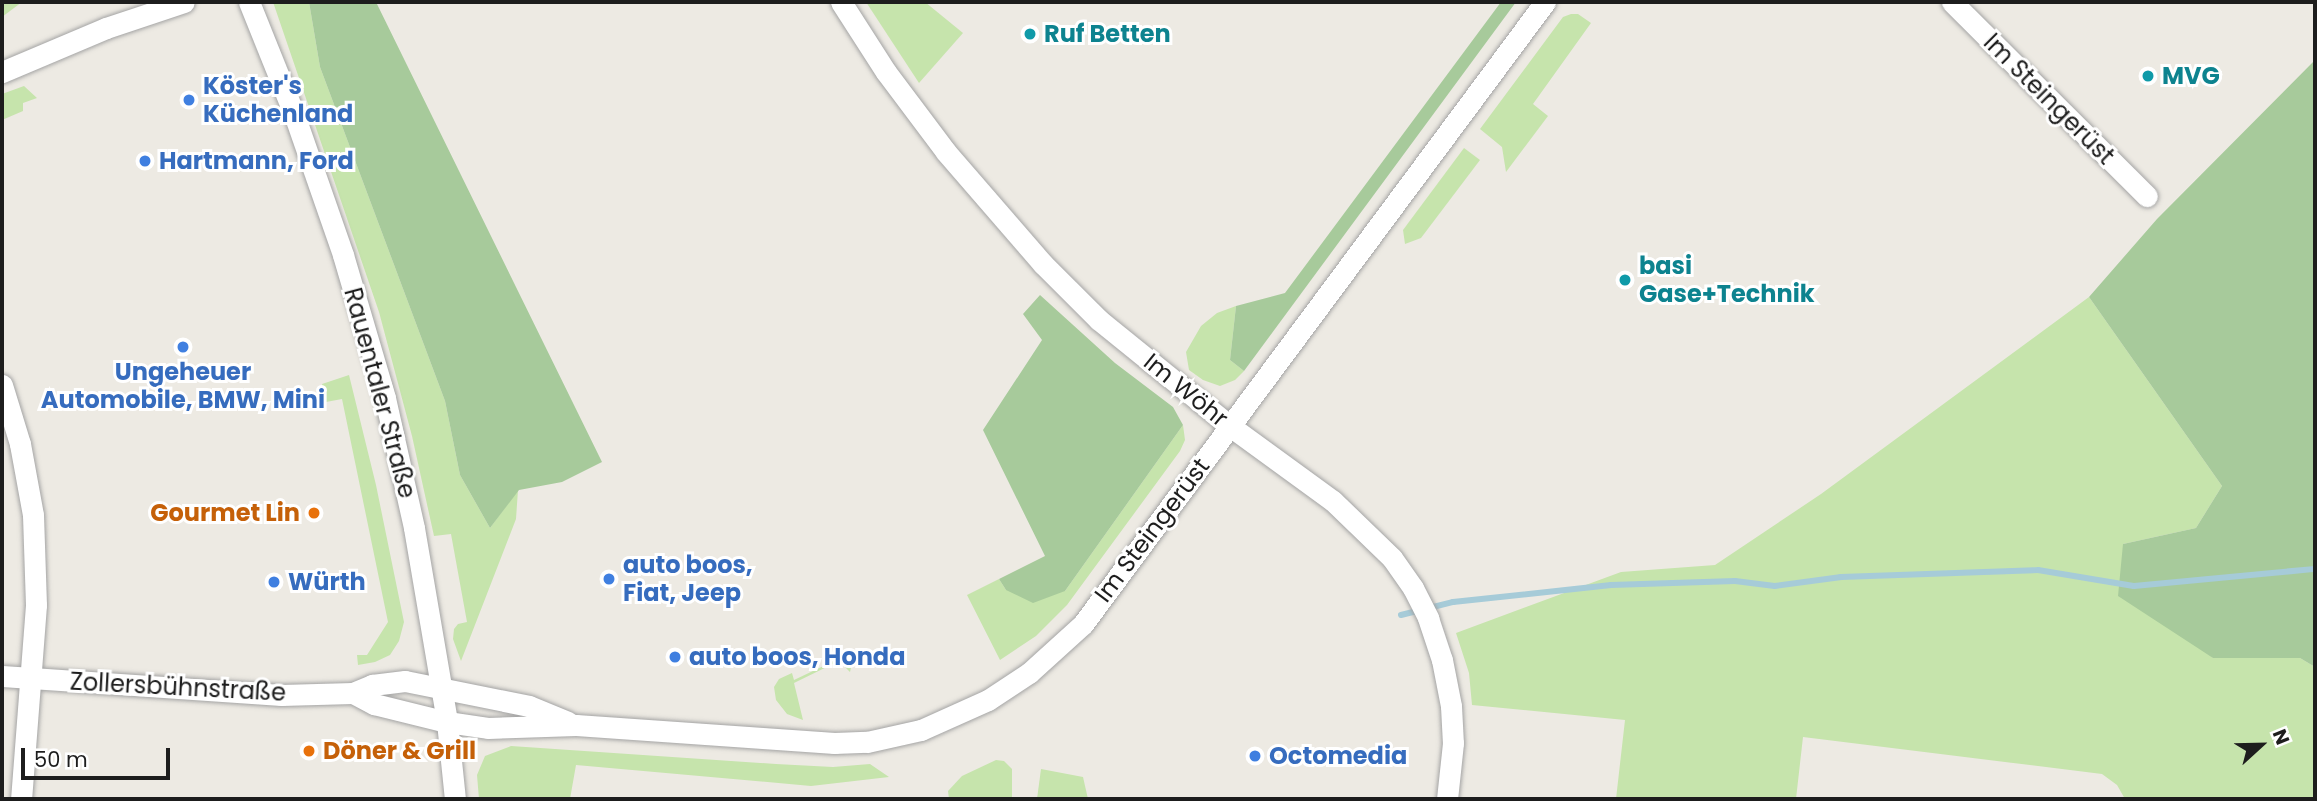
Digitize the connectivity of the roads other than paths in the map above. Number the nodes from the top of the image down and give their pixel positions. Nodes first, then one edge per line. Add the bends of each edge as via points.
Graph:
1 (136, 2) edge
2 (184, 2) edge
3 (249, 2) edge
4 (841, 2) edge
5 (1545, 2) edge
6 (1952, 2) edge
7 (106, 28) junction
8 (2, 72) edge
9 (2147, 196) dead end
10 (2, 385) edge
11 (1230, 426) junction
12 (2, 676) edge
13 (31, 678) junction
14 (441, 686) junction
15 (354, 693) junction
16 (447, 722) junction
17 (576, 725) junction
18 (21, 799) edge
19 (455, 799) edge
20 (1447, 799) edge

1 - 7 street
2 - 7 street
3 - 14 street, Rauentaler Straße via 343,256 385,398 414,528
4 - 11 street, Im Wöhr via 946,152 1042,264 1099,320
5 - 11 street, Im Steingerüst
6 - 9 street, Im Steingerüst
7 - 8 street
10 - 13 street via 20,444 33,515 36,605
11 - 17 street, Im Steingerüst via 1083,624 1029,673 965,712 921,730 853,743
11 - 20 street, Im Wöhr via 1354,519 1392,558 1413,588 1442,660 1451,706 1453,743
12 - 13 street, Zollersbühnstraße
13 - 15 street, Zollersbühnstraße via 281,695
13 - 18 street
14 - 15 street, Zollersbühnstraße via 405,681 372,685
14 - 16 street, Rauentaler Straße
14 - 17 street, Im Steingerüst via 529,706
15 - 16 street, Zollersbühnstraße via 374,704
16 - 17 street, Im Steingerüst via 488,728
16 - 19 street, Rauentaler Straße

